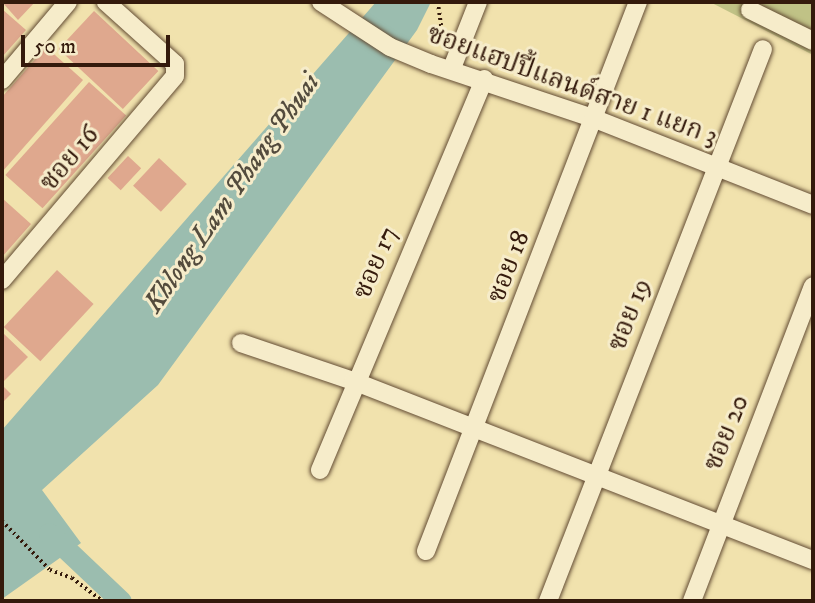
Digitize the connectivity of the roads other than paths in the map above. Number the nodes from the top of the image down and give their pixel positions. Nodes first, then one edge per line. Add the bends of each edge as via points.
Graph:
1 (68, 2) edge
2 (106, 2) edge
3 (478, 2) edge
4 (638, 2) edge
5 (326, 6) edge
6 (750, 10) dead end
7 (813, 41) edge
8 (763, 49) dead end
9 (455, 60) junction
10 (484, 79) junction
11 (2, 80) edge
12 (595, 119) junction
13 (715, 167) junction
14 (813, 205) edge
15 (2, 280) edge
16 (813, 286) edge
17 (241, 343) dead end
18 (353, 381) junction
19 (475, 428) junction
20 (320, 470) dead end
21 (597, 475) junction
22 (720, 523) junction
23 (426, 551) dead end
24 (813, 560) edge
25 (548, 601) edge
26 (692, 601) edge

1 - 11 street
2 - 15 street, ซอย 16 via 170,59 175,69 170,81
3 - 9 street
4 - 12 street, ซอย 18
5 - 9 street, ซอยแฮปปี้แลนด์สาย 1 แยก 3 via 390,47 431,64
6 - 7 street
8 - 13 street, ซอย 19
9 - 10 street, ซอยแฮปปี้แลนด์สาย 1 แยก 3
10 - 12 street, ซอยแฮปปี้แลนด์สาย 1 แยก 3
10 - 18 street, ซอย 17
12 - 13 street, ซอยแฮปปี้แลนด์สาย 1 แยก 3
12 - 19 street, ซอย 18
13 - 14 street, ซอยแฮปปี้แลนด์สาย 1 แยก 3
13 - 21 street, ซอย 19
16 - 22 street, ซอย 20
17 - 18 street
18 - 19 street
18 - 20 street, ซอย 17
19 - 21 street
19 - 23 street, ซอย 18
21 - 22 street
21 - 25 street, ซอย 19
22 - 24 street
22 - 26 street, ซอย 20

